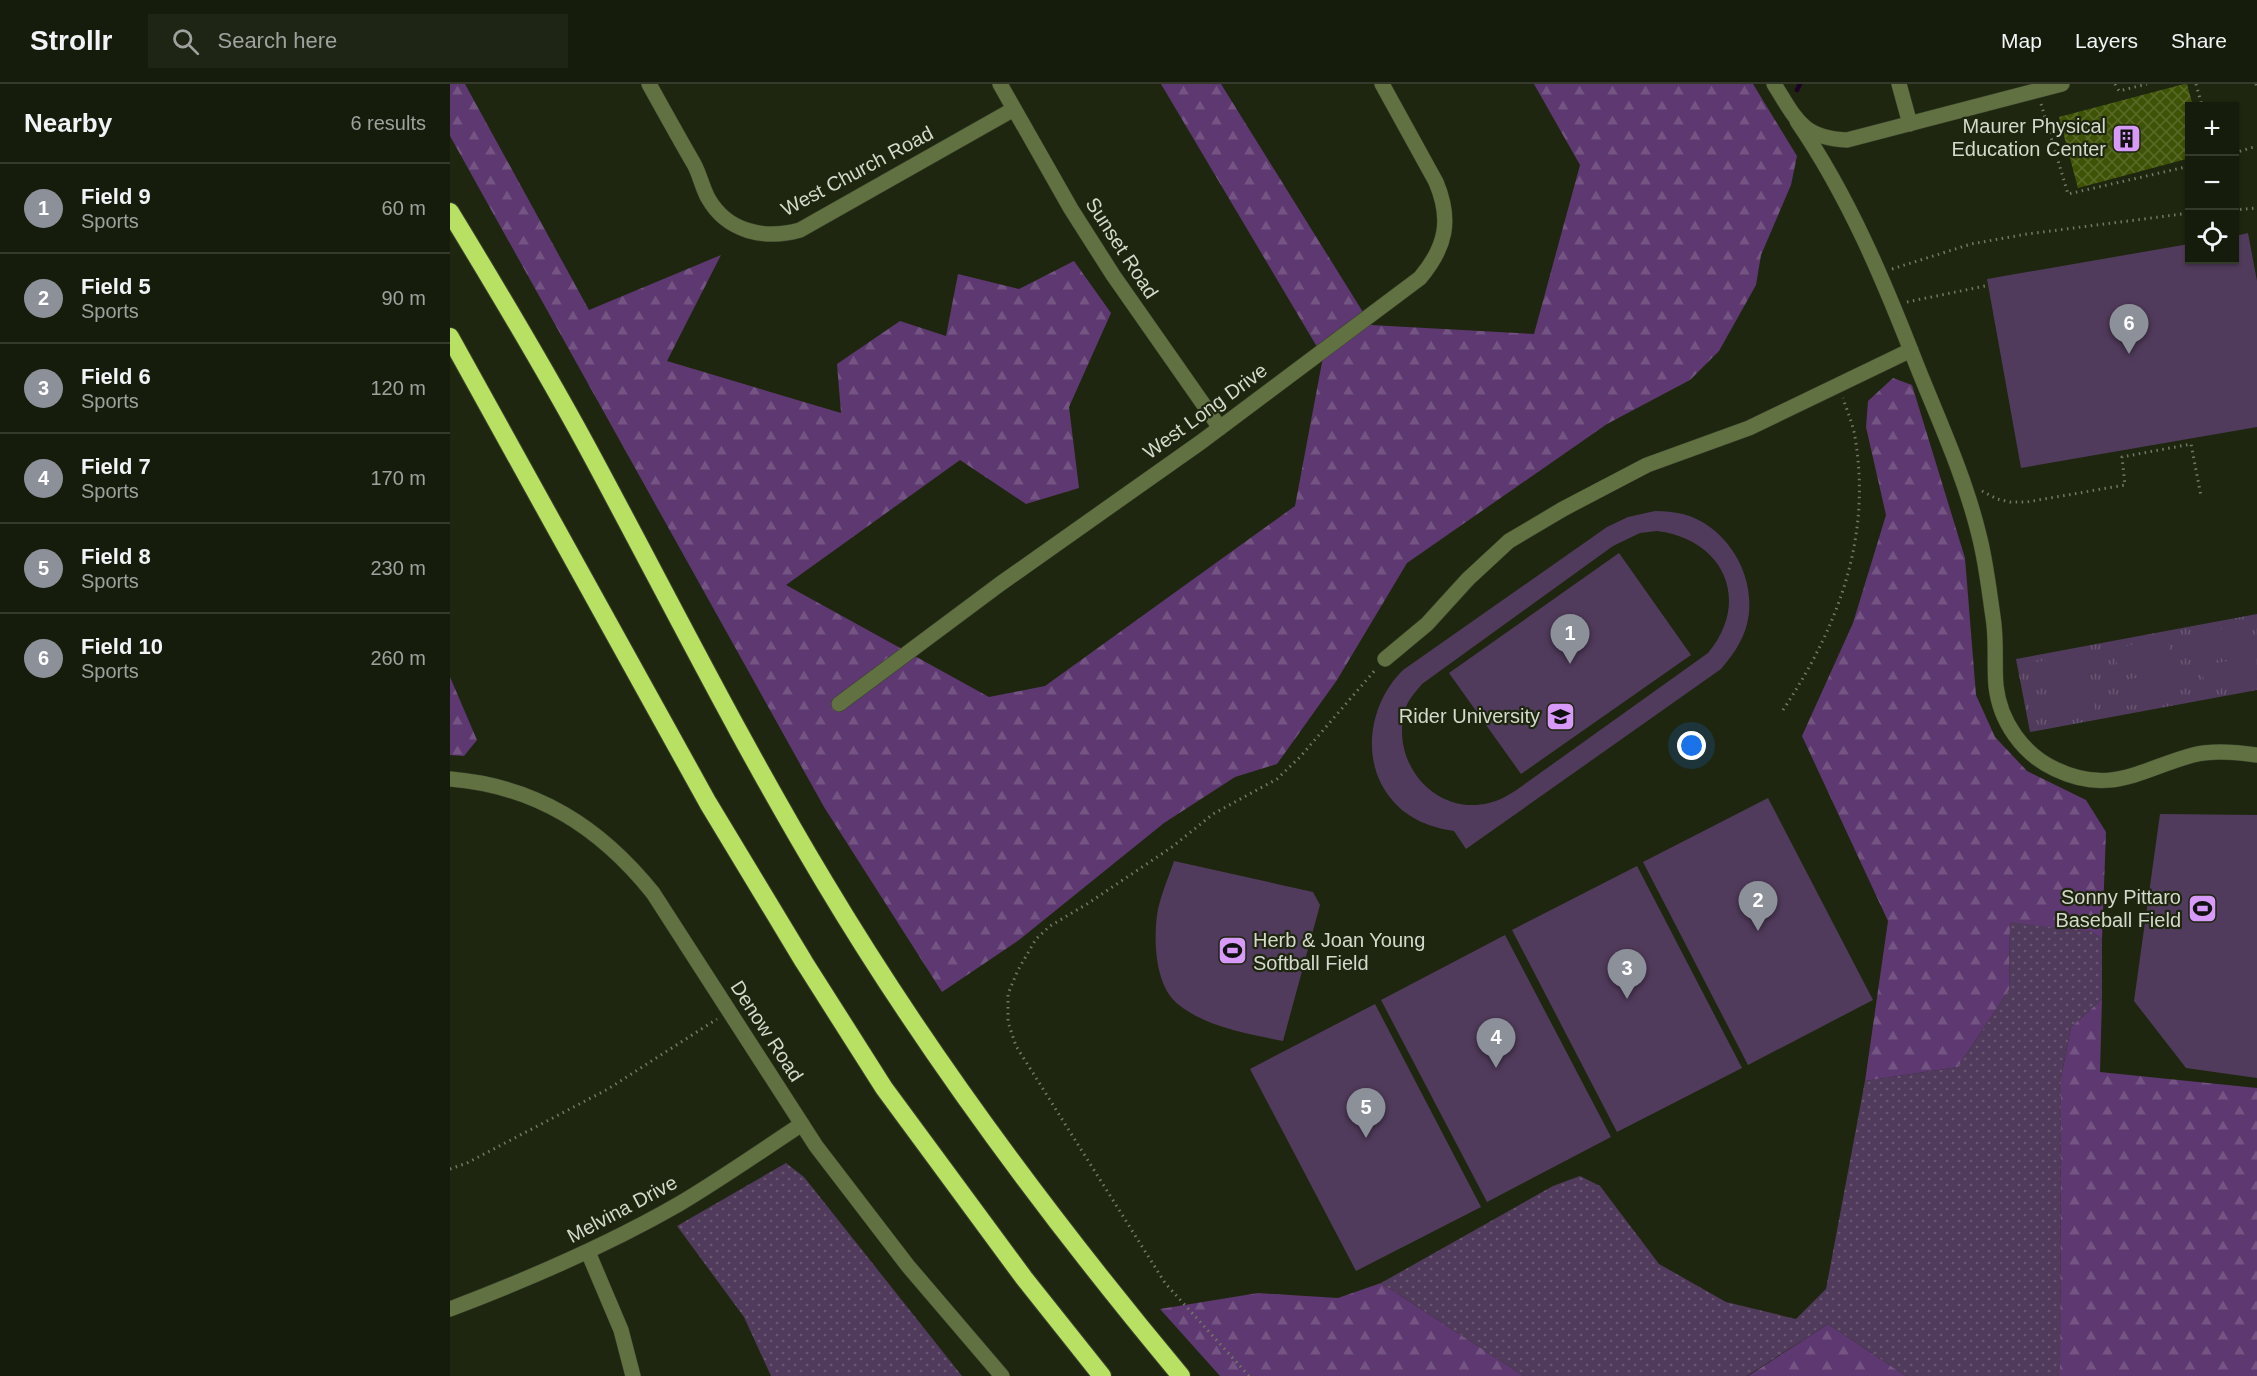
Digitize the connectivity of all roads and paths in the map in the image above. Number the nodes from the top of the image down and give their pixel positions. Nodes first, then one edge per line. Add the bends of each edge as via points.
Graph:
1 (649, 84) edge
2 (1000, 84) edge
3 (1382, 84) edge
4 (1774, 84) edge
5 (1899, 84) edge
6 (2062, 84) edge
7 (2115, 84) edge
8 (2147, 84) edge
9 (2196, 84) edge
10 (2037, 90) junction
11 (2201, 102) edge
12 (1014, 110) junction
13 (1797, 121) junction
14 (1910, 124) junction
15 (2257, 146) edge
16 (2239, 152) edge
17 (2185, 167) edge
18 (2257, 208) edge
19 (2239, 210) edge
20 (450, 212) edge
21 (2185, 214) edge
22 (1879, 273) junction
23 (1985, 286) dead end
24 (1902, 303) dead end
25 (452, 340) edge
26 (1911, 350) junction
27 (1839, 385) junction
28 (1220, 428) junction
29 (1977, 487) dead end
30 (2201, 496) dead end
31 (1385, 659) joint
32 (839, 704) dead end
33 (1783, 710) dead end
34 (2257, 755) edge
35 (450, 779) edge
36 (729, 1011) junction
37 (802, 1124) junction
38 (450, 1169) edge
39 (588, 1252) junction
40 (450, 1309) edge
41 (633, 1376) edge
42 (1002, 1376) edge
43 (1102, 1376) edge
44 (1181, 1376) edge
45 (1249, 1376) edge

1 - 12 street, West Church Road via 719,213 732,224 767,235 800,230
2 - 12 street, Sunset Road
3 - 28 street, West Long Drive via 1442,197 1445,215 1440,248 1420,278
4 - 13 street
5 - 14 street
6 - 10 street
7 - 8 path via 2119,91
9 - 11 path
10 - 14 street
10 - 17 path via 2068,194
12 - 28 street, Sunset Road via 1113,275
13 - 14 street via 1826,139 1847,140
13 - 22 street via 1841,192
15 - 16 path
18 - 19 path
20 - 44 highway via 574,424 748,750 826,885 917,1026 1013,1163
21 - 22 path via 1971,244
22 - 26 street
23 - 24 path
25 - 43 highway via 708,803 804,962 884,1088 1024,1278
26 - 27 street
26 - 34 street via 1964,484 1979,536 1994,620 1996,688 2002,713 2013,733 2031,754 2080,779 2111,781 2138,776 2194,754
27 - 31 street via 1749,428 1647,465 1509,541 1427,624
27 - 33 path via 1855,436 1860,510 1855,549 1837,610
28 - 32 street, West Long Drive
29 - 30 path via 1997,499 2027,502 2125,485 2121,457 2191,444
31 - 45 path via 1277,779 1213,814 1172,846 1050,926 1036,939 1008,994 1008,1023 1016,1046 1165,1283
35 - 36 street, Denow Road via 493,785 525,795 552,806 608,843 653,893
36 - 37 street, Denow Road
36 - 38 path via 608,1089
37 - 39 street, Melvina Drive via 681,1202
37 - 42 street, Denow Road via 908,1266
39 - 40 street, Melvina Drive
39 - 41 street via 621,1330

